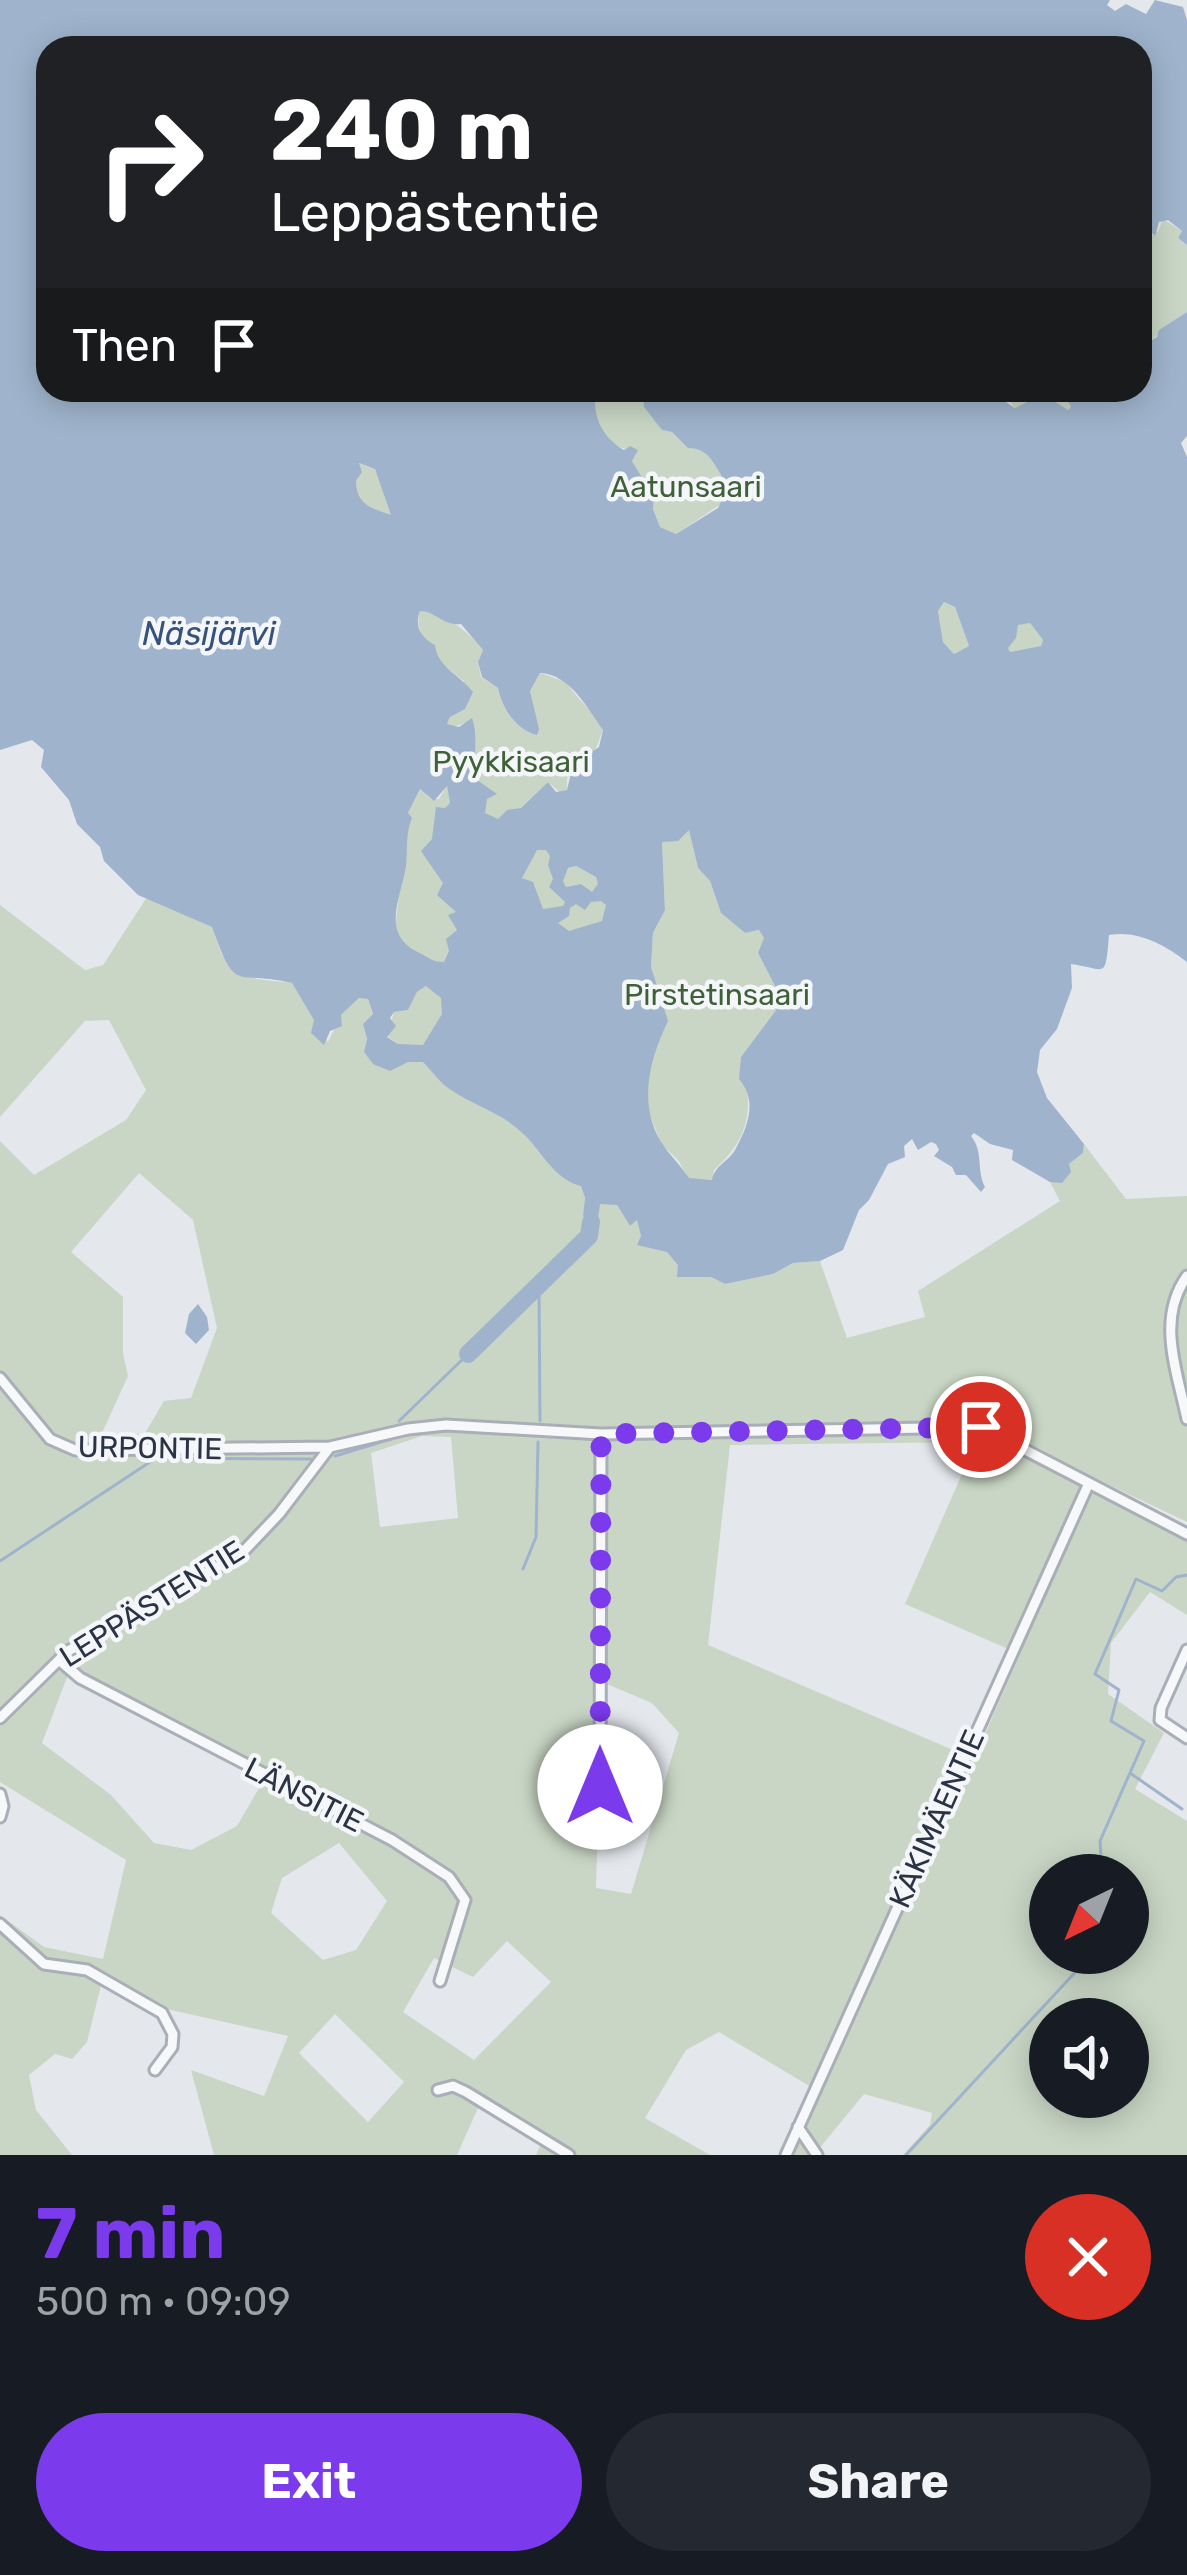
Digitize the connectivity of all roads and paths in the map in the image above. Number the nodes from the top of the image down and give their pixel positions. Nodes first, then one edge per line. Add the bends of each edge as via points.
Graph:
1 (1187, 1276) edge
2 (0, 1378) edge
3 (1187, 1419) edge
4 (601, 1434) junction
5 (330, 1448) junction
6 (1089, 1483) junction
7 (1187, 1534) edge
8 (1187, 1650) edge
9 (59, 1660) junction
10 (0, 1718) edge
11 (1187, 1738) edge
12 (600, 1787) dead end
13 (0, 1794) edge
14 (0, 1817) edge
15 (0, 1924) edge
16 (440, 1981) dead end
17 (155, 2070) dead end
18 (438, 2090) dead end
19 (798, 2127) junction
20 (569, 2155) edge
21 (786, 2155) edge
22 (817, 2155) edge

1 - 3 street via 1171,1303 1171,1338
2 - 5 street, URPONTIE via 50,1439 76,1450
4 - 5 street via 446,1425
4 - 6 street via 981,1427
4 - 12 street
5 - 9 street, LEPPÄSTENTIE via 241,1553
6 - 7 street
6 - 19 street, KÄKIMÄENTIE
8 - 11 street via 1160,1720
9 - 10 street, LEPPÄSTENTIE
9 - 16 street, LÄNSITIE via 449,1877 465,1900
13 - 14 street
15 - 17 street via 44,1964 87,1970 162,2013 172,2047
18 - 20 street via 466,2092
19 - 21 street, KÄKIMÄENTIE
19 - 22 street

